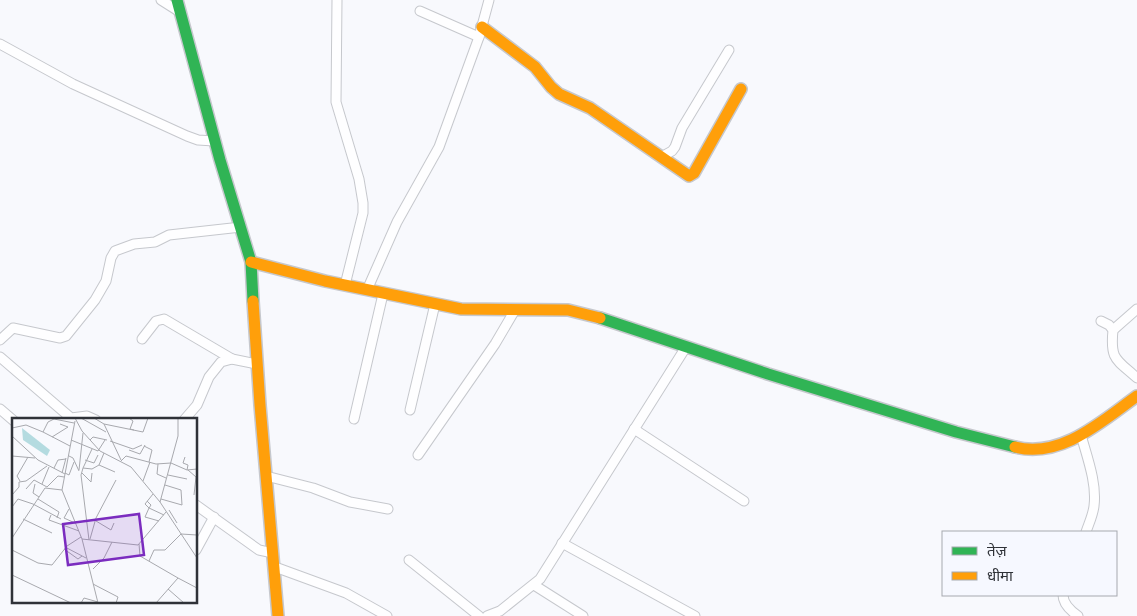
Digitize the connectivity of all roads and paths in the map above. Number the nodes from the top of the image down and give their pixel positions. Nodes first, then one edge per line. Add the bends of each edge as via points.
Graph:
1 (161, 0) edge
2 (177, 0) edge
3 (337, 0) edge
4 (489, 0) edge
5 (420, 11) dead end
6 (180, 12) junction
7 (481, 32) junction
8 (0, 44) edge
9 (728, 50) dead end
10 (741, 89) dead end
11 (214, 141) junction
12 (661, 157) junction
13 (241, 227) junction
14 (251, 262) junction
15 (345, 285) junction
16 (367, 290) junction
17 (383, 294) junction
18 (435, 304) junction
19 (515, 310) junction
20 (1137, 310) edge
21 (1101, 321) dead end
22 (1113, 330) junction
23 (142, 339) dead end
24 (0, 340) edge
25 (686, 347) junction
26 (0, 357) edge
27 (232, 359) junction
28 (257, 364) junction
29 (1137, 378) edge
30 (1137, 396) edge
31 (0, 409) edge
32 (410, 410) dead end
33 (71, 418) edge
34 (186, 418) edge
35 (12, 419) edge
36 (354, 419) dead end
37 (634, 429) junction
38 (1082, 435) junction
39 (418, 455) dead end
40 (266, 476) junction
41 (744, 501) dead end
42 (198, 506) edge
43 (388, 509) dead end
44 (214, 517) junction
45 (1086, 531) edge
46 (562, 543) junction
47 (198, 546) edge
48 (273, 553) junction
49 (409, 560) dead end
50 (275, 567) junction
51 (534, 585) junction
52 (1063, 596) edge
53 (278, 616) edge
54 (387, 616) edge
55 (480, 616) edge
56 (487, 616) edge
57 (583, 616) edge
58 (696, 616) edge
59 (1078, 616) edge

1 - 6 street
2 - 6 main road
3 - 15 street via 336,102 363,203
4 - 7 street
5 - 7 street
6 - 11 main road
7 - 12 main road via 535,67 559,94 590,108
7 - 16 street via 439,147 397,222
8 - 11 street via 73,84 187,136
9 - 12 street via 682,128 675,147
10 - 12 main road via 692,176 687,176
11 - 13 main road
13 - 14 main road
13 - 24 street via 169,235 156,242 134,244 116,251 95,300 66,336 60,338 13,328
14 - 15 main road
14 - 28 main road
15 - 16 main road
16 - 17 main road
17 - 18 main road
17 - 36 street
18 - 19 main road
18 - 32 street
19 - 25 main road via 568,310
19 - 39 street
20 - 22 street
21 - 22 street
22 - 29 street via 1113,354
23 - 27 street via 156,321 164,319
25 - 37 street
25 - 38 main road via 1002,446 1038,450 1055,447
26 - 33 street
27 - 28 street
27 - 34 street via 217,367 197,405
28 - 40 main road
30 - 38 main road
31 - 35 street
37 - 41 street
37 - 46 street
38 - 45 street via 1094,486 1092,516
40 - 43 street via 350,502
40 - 48 main road
42 - 44 street
44 - 47 street
44 - 48 street via 259,550
46 - 51 street
46 - 58 street
48 - 50 main road
49 - 55 street
50 - 53 main road
50 - 54 street via 346,593
51 - 56 street via 500,611
51 - 57 street
52 - 59 street via 1066,604

